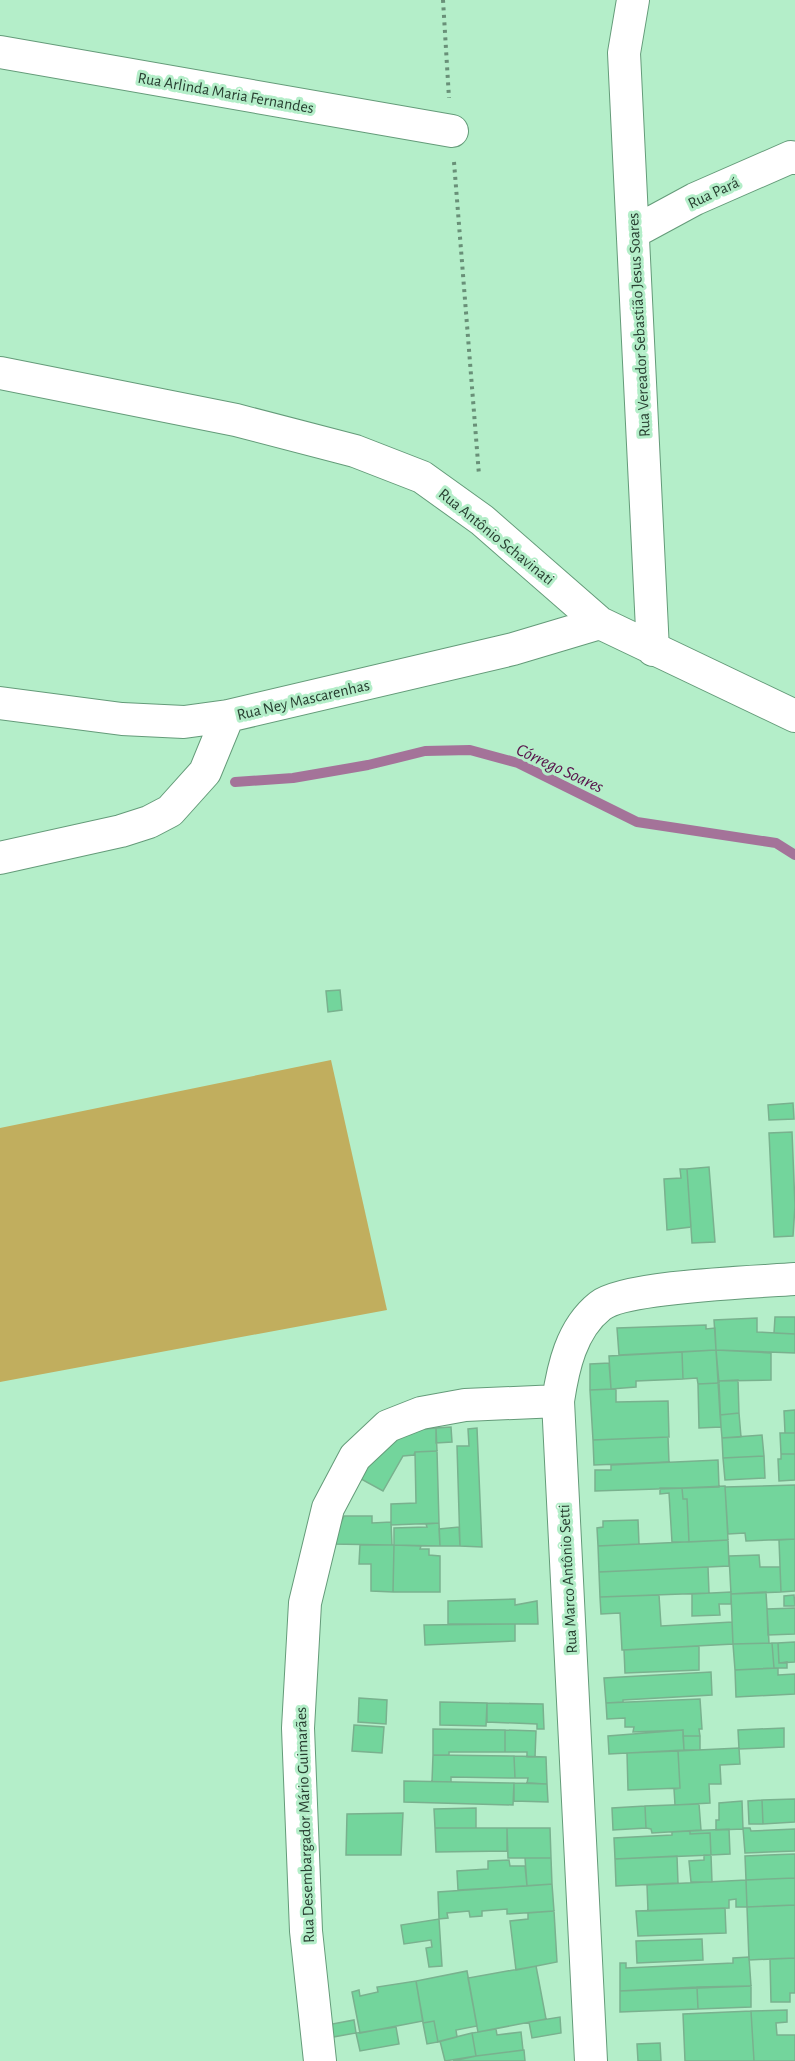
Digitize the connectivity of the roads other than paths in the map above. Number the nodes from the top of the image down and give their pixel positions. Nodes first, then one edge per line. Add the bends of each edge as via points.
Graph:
1 (633, 0) edge
2 (0, 52) edge
3 (452, 131) road end
4 (795, 158) edge
5 (634, 232) junction
6 (0, 374) edge
7 (600, 622) junction
8 (653, 650) junction
9 (0, 703) edge
10 (228, 716) junction
11 (795, 716) edge
12 (0, 858) edge
13 (795, 1279) edge
14 (558, 1401) junction
15 (320, 2061) edge
16 (591, 2061) edge

1 - 5 street, Rua Vereador Sebastião Jesus Soares via 624,52
2 - 3 street, Rua Arlinda Maria Fernandes
4 - 5 street, Rua Pará via 695,199
5 - 8 street, Rua Vereador Sebastião Jesus Soares
6 - 7 street, Rua Antônio Schavinati via 236,420 355,451 423,477 482,520
7 - 8 street, Rua Antônio Schavinati
7 - 10 street, Rua Ney Mascarenhas via 513,649
8 - 11 street, Rua Antônio Schavinati
9 - 10 street, Rua Ney Mascarenhas via 122,719 184,722
10 - 12 street via 205,772 171,811 121,831
13 - 14 street, Rua Marco Antônio Setti via 628,1294 600,1306 577,1335 564,1363
14 - 15 street, Rua Desembargador Mário Guimarães via 465,1405 421,1413 388,1426 356,1457 328,1508 305,1603 298,1728 306,1931
14 - 16 street, Rua Marco Antônio Setti

